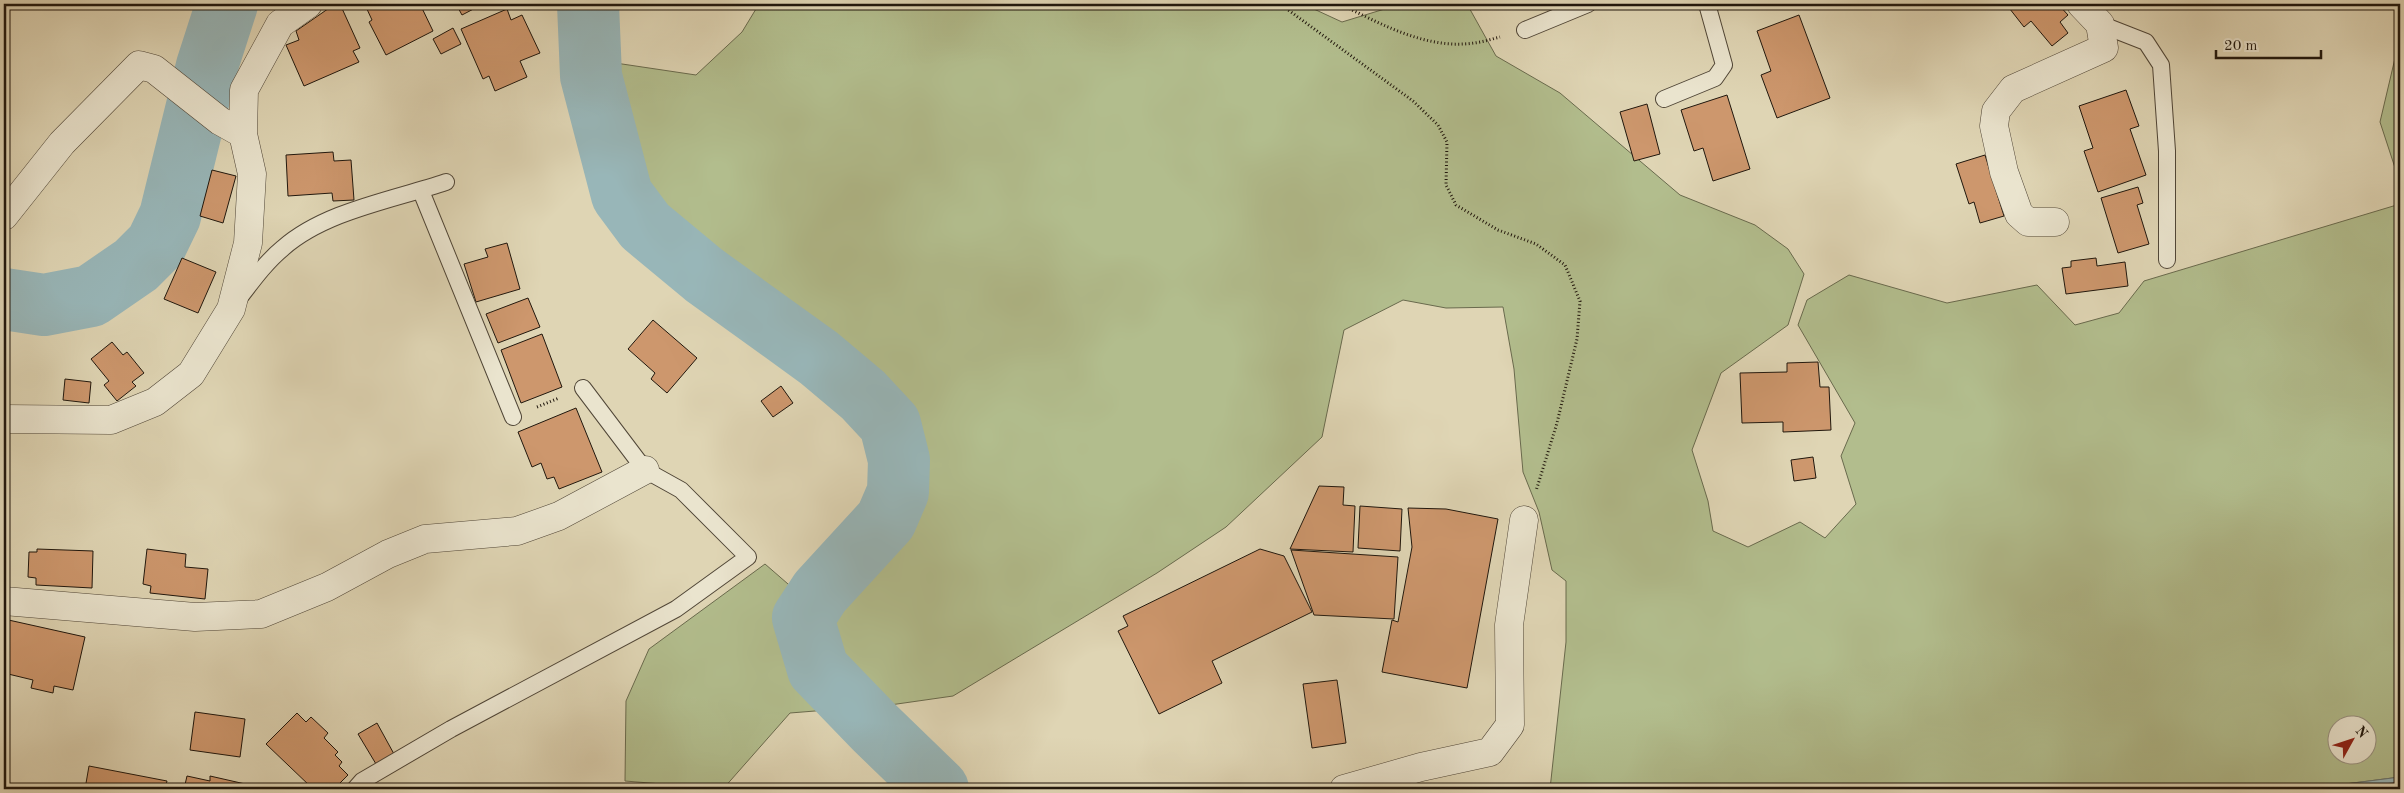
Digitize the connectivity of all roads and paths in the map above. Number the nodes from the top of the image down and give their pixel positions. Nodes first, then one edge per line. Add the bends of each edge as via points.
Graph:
1 (308, 4) edge
2 (1280, 4) edge
3 (1340, 4) edge
4 (1588, 4) edge
5 (1707, 4) edge
6 (2081, 4) edge
7 (2100, 24) junction
8 (1525, 30) joint
9 (1664, 99) dead end
10 (231, 128) junction
11 (446, 182) dead end
12 (421, 190) junction
13 (4, 216) edge
14 (2055, 222) dead end
15 (2167, 260) dead end
16 (231, 309) junction
17 (583, 388) joint
18 (513, 417) joint
19 (4, 419) edge
20 (645, 470) junction
21 (1524, 520) joint
22 (4, 601) edge
23 (355, 789) edge
24 (1344, 789) edge

1 - 10 street via 280,24 244,90
2 - 21 path via 1413,101 1438,125 1447,142 1446,185 1456,205 1498,230 1536,244 1565,265 1580,301 1577,339 1543,474
3 - 8 path via 1396,31 1439,42 1474,43
4 - 8 lane
5 - 9 lane via 1724,65 1715,78
6 - 7 street
7 - 14 street via 2104,48 2013,89 1996,111 1994,126 2004,172 2019,214 2028,222
7 - 15 lane via 2146,42 2161,65 2167,152
10 - 13 street via 154,69 139,65 62,143
10 - 16 street via 252,174 248,243
11 - 12 lane
12 - 16 lane via 333,216 283,247
12 - 18 lane
16 - 19 street via 191,374 156,402 111,420
17 - 18 path
17 - 20 lane
20 - 22 street via 559,516 517,531 424,539 388,554 327,588 261,614 195,617
20 - 23 lane via 681,490 748,557 676,609 450,729 362,781
21 - 24 street via 1509,625 1510,725 1490,752 1420,767

